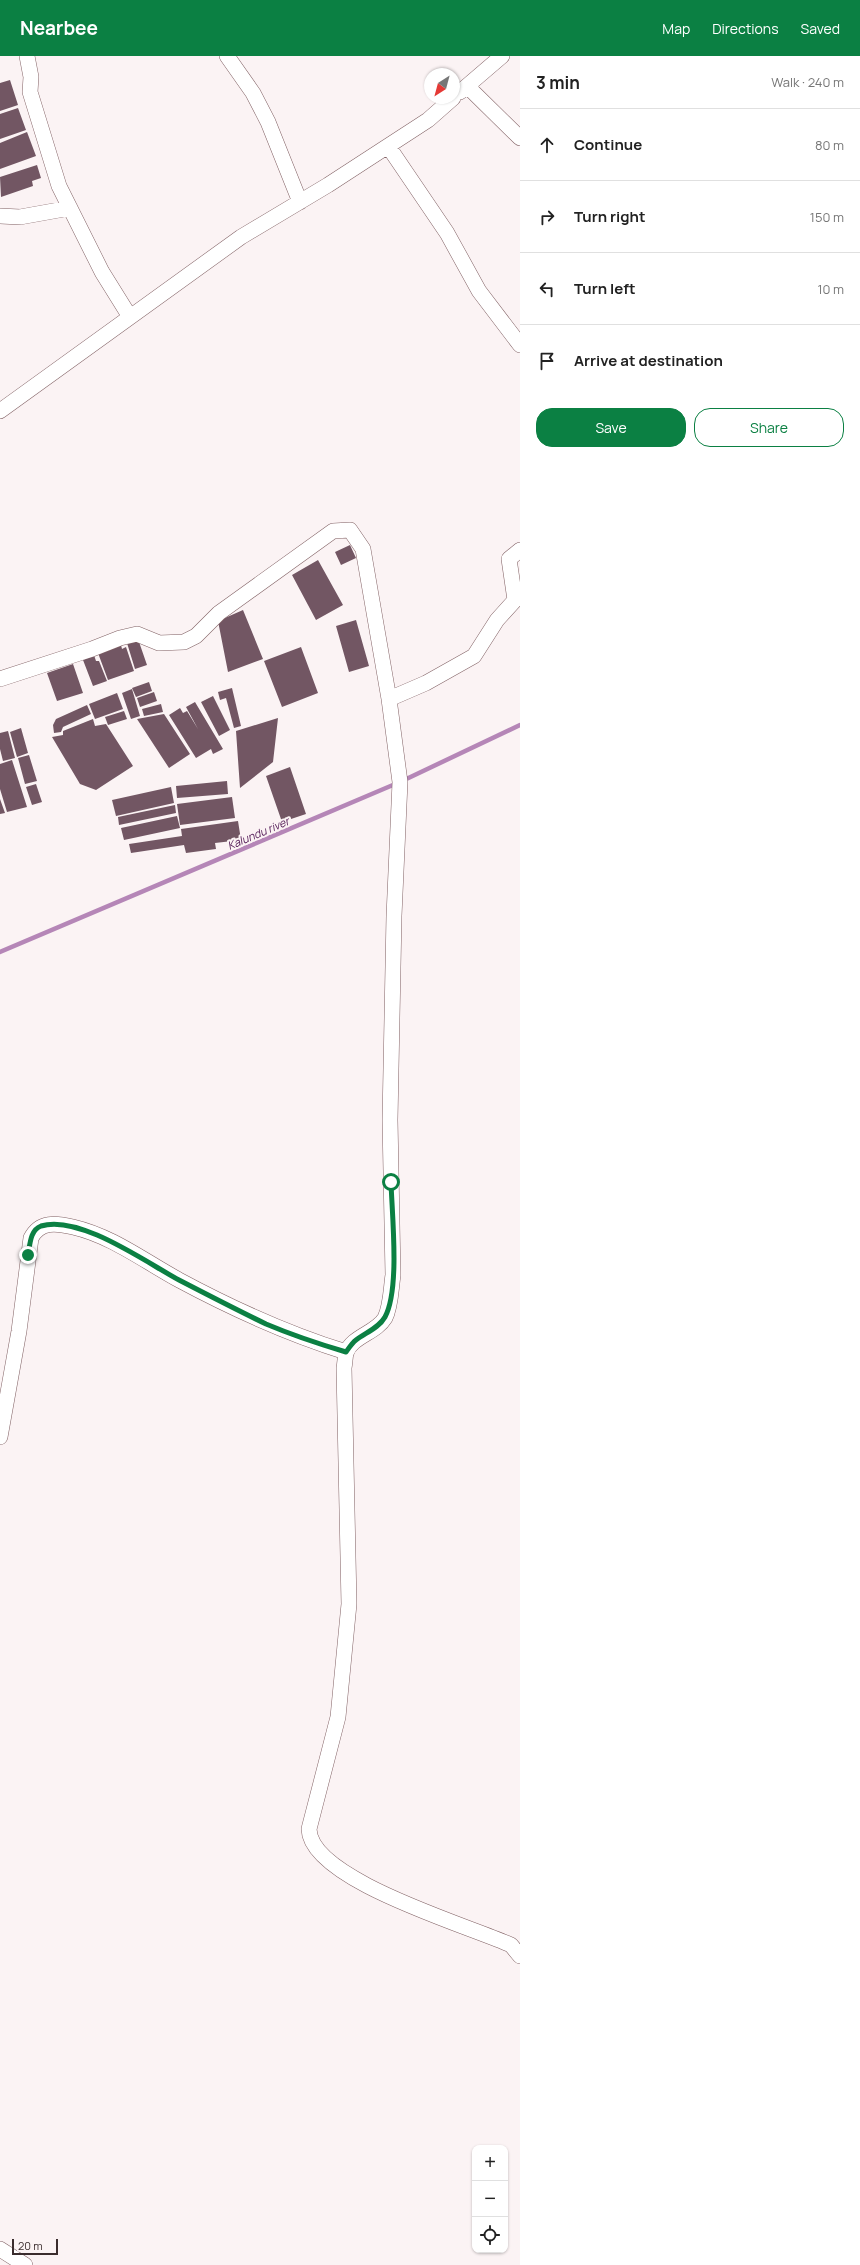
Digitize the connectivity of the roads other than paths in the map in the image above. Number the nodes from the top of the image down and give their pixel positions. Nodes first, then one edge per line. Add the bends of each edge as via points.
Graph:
1 (27, 56) edge
2 (227, 56) edge
3 (502, 56) edge
4 (467, 86) junction
5 (460, 92) edge
6 (447, 104) edge
7 (520, 138) edge
8 (388, 146) junction
9 (300, 202) junction
10 (70, 208) junction
11 (0, 216) edge
12 (130, 317) junction
13 (520, 345) edge
14 (0, 411) edge
15 (520, 550) edge
16 (0, 679) edge
17 (389, 699) junction
18 (346, 1352) junction
19 (0, 1437) edge
20 (520, 1956) edge
21 (0, 2249) edge
22 (25, 2265) edge

1 - 10 street via 31,76 30,92 59,186
2 - 9 street via 253,93 268,122
3 - 4 street
4 - 5 street
4 - 7 street
6 - 8 street via 428,120
8 - 9 street
8 - 13 street via 447,234 479,291
9 - 12 street via 241,237
10 - 11 street via 20,217
10 - 12 street via 102,272
12 - 14 street
15 - 17 street via 509,559 515,600 497,620 474,656 426,683
16 - 17 street via 136,634 159,643 184,642 196,636 219,613 333,531 341,529 350,530 363,549
17 - 18 street via 400,782 394,916 390,1120 393,1275 385,1318 373,1330 355,1341
18 - 19 street via 267,1324 178,1280 134,1253 96,1234 72,1227 41,1226 31,1238 19,1331
18 - 20 street via 344,1368 349,1604 338,1717 312,1816 310,1837 327,1861 358,1879 420,1910 502,1941 515,1948
21 - 22 street

